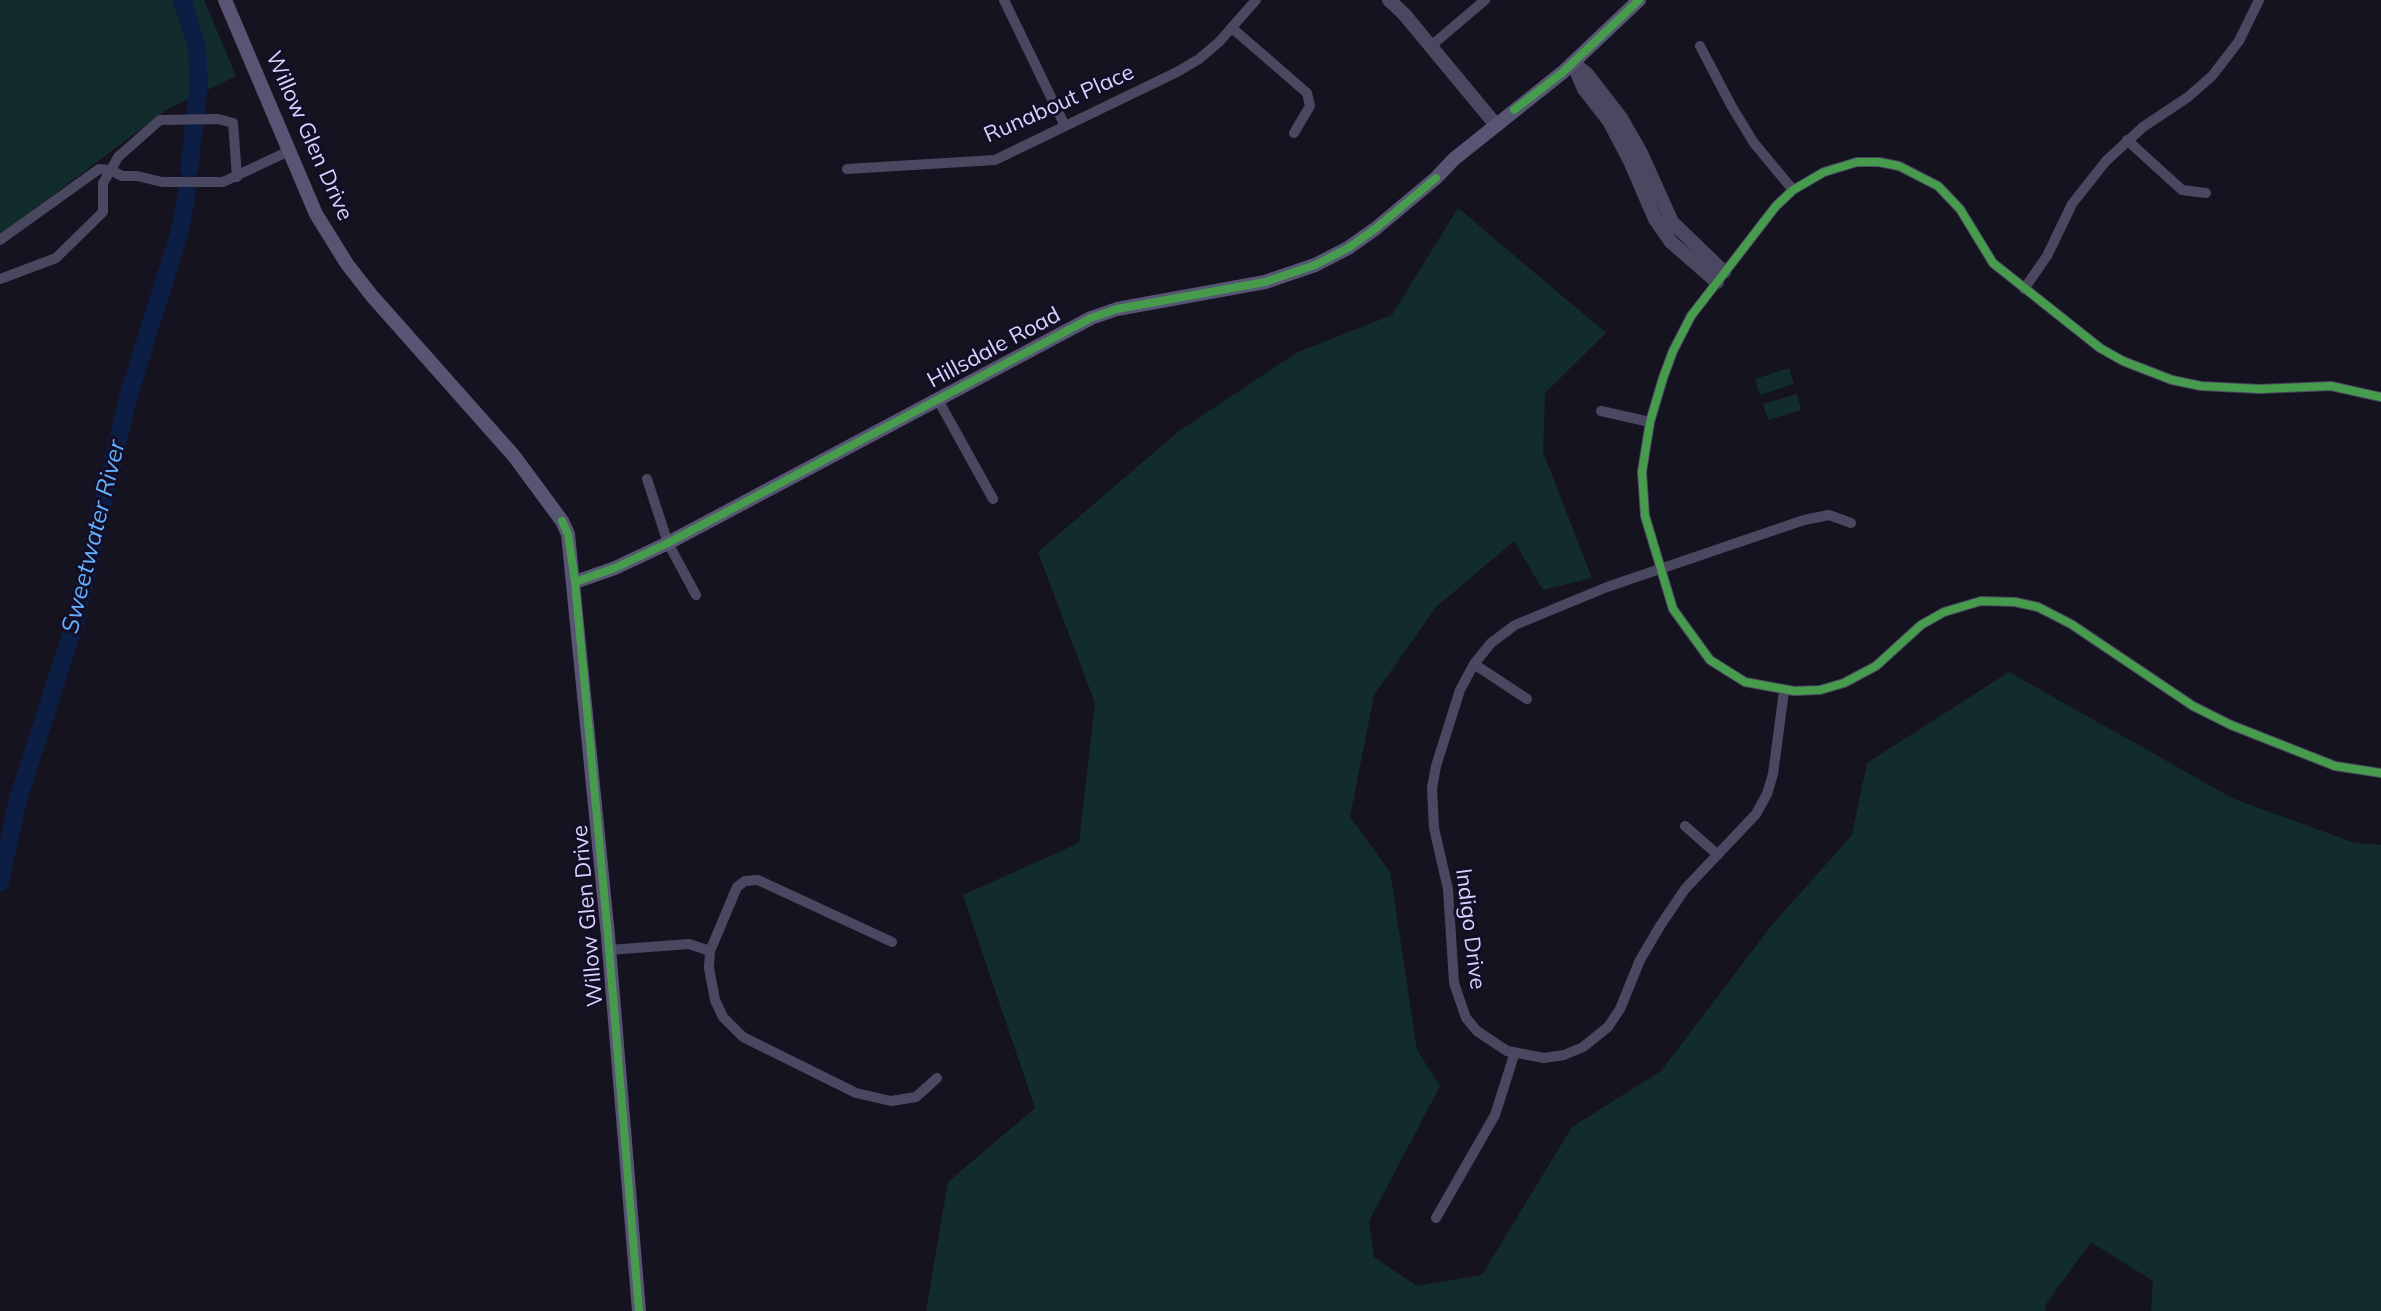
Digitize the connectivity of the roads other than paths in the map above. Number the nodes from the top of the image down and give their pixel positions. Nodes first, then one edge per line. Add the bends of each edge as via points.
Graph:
1 (225, 0) edge
2 (1005, 0) edge
3 (1256, 0) edge
4 (1389, 0) edge
5 (1485, 0) edge
6 (1639, 0) edge
7 (2259, 0) edge
8 (1232, 28) junction
9 (1431, 46) junction
10 (1700, 46) dead end
11 (1573, 63) junction
12 (1496, 125) junction
13 (1065, 126) junction
14 (1294, 133) dead end
15 (2127, 140) junction
16 (289, 151) junction
17 (847, 169) dead end
18 (111, 170) junction
19 (237, 177) junction
20 (1793, 190) junction
21 (2206, 193) dead end
22 (0, 240) edge
23 (1720, 277) junction
24 (0, 279) edge
25 (2024, 289) junction
26 (2381, 397) edge
27 (937, 398) junction
28 (1601, 411) dead end
29 (1650, 422) junction
30 (647, 479) dead end
31 (993, 499) dead end
32 (1851, 523) dead end
33 (668, 543) junction
34 (1662, 567) junction
35 (575, 582) junction
36 (696, 595) dead end
37 (1474, 664) junction
38 (1784, 691) junction
39 (1527, 699) dead end
40 (2381, 773) edge
41 (1685, 826) dead end
42 (1718, 855) junction
43 (892, 942) dead end
44 (609, 950) junction
45 (710, 951) junction
46 (1515, 1052) junction
47 (937, 1078) dead end
48 (1436, 1218) dead end
49 (639, 1311) edge

1 - 16 main road, Willow Glen Drive
2 - 13 street
3 - 8 street, Runabout Place
4 - 9 street
5 - 9 street
6 - 11 main road, Hillsdale Road
7 - 15 street via 2239,41 2212,76
8 - 13 street, Runabout Place via 1177,72
8 - 14 street via 1307,93 1310,106
9 - 12 street
10 - 20 street via 1747,131
11 - 12 main road, Hillsdale Road
11 - 23 street via 1621,118 1672,222
12 - 27 main road, Hillsdale Road via 1375,229 1315,265 1265,282 1091,318
13 - 17 street, Runabout Place via 995,160
15 - 21 street via 2182,190
15 - 25 street via 2083,189
16 - 19 street
16 - 35 main road, Willow Glen Drive via 316,214 347,264 514,456 562,521
18 - 19 street via 162,182 223,182
18 - 19 street via 118,157 160,120 218,119 233,123
18 - 22 street via 99,169
18 - 24 street via 103,183 103,212 56,258
20 - 23 street
20 - 25 street via 1846,164 1879,162 1908,170 1946,193 1993,263
23 - 29 street via 1673,351
25 - 26 street via 2100,348 2172,380 2235,388 2331,386
27 - 31 street
27 - 33 main road, Hillsdale Road
28 - 29 street
29 - 34 street via 1642,472 1645,516
30 - 33 street
32 - 34 street, Indigo Drive via 1829,515 1804,520
33 - 35 main road, Hillsdale Road
33 - 36 street
34 - 37 street, Indigo Drive via 1525,620 1498,637
34 - 38 street via 1673,609 1710,660 1745,682
35 - 44 main road, Willow Glen Drive
37 - 39 street
37 - 46 street, Indigo Drive via 1460,690 1436,766 1434,828 1448,889 1456,994 1477,1031
38 - 40 street via 1820,690 1855,678 1886,659 1921,625 1956,607 2015,602 2071,624 2193,706 2231,725 2335,766
38 - 42 street, Indigo Drive via 1767,794
41 - 42 street
42 - 46 street, Indigo Drive via 1685,889 1660,926 1620,1009 1600,1034 1583,1047 1554,1057
43 - 45 street via 758,880 737,887
44 - 45 street via 689,944
44 - 49 main road, Willow Glen Drive
45 - 47 street via 718,1009 729,1025 756,1044 856,1093 884,1100 916,1097
46 - 48 street via 1495,1115

